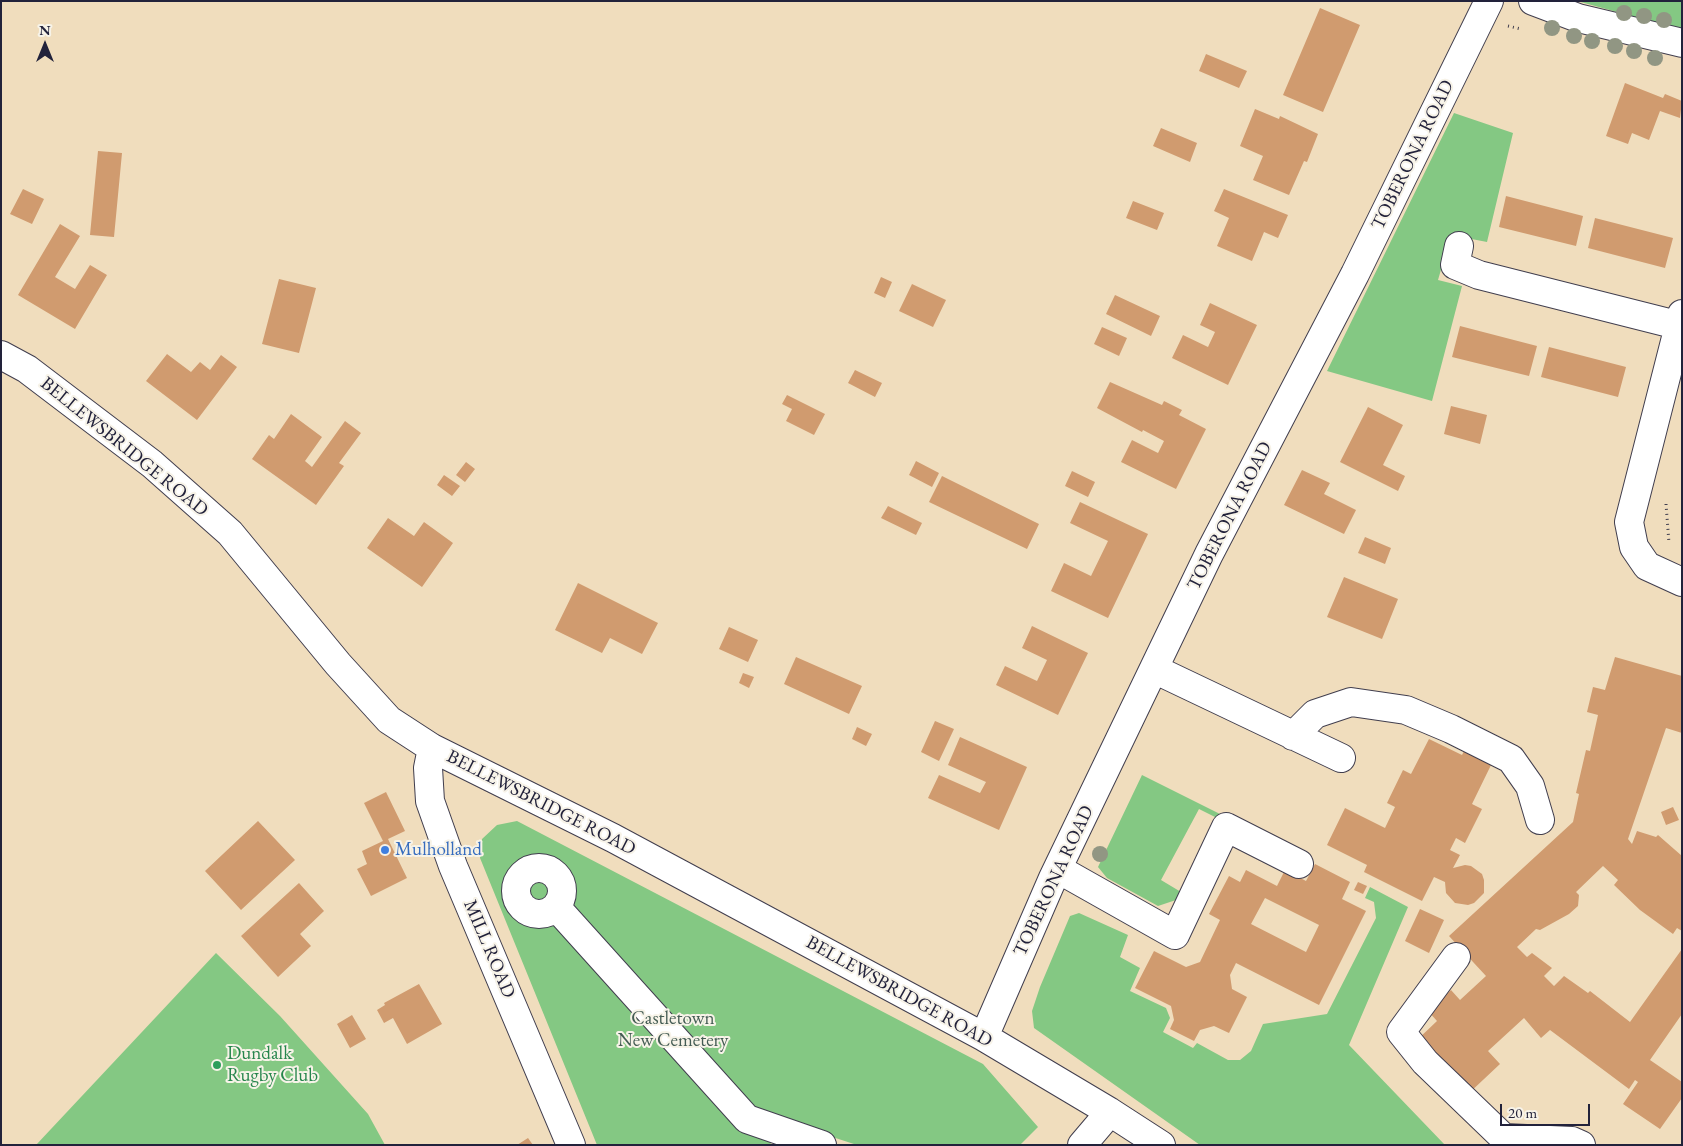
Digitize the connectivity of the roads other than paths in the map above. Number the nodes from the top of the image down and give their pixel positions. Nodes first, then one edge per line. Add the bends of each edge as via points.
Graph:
1 (1489, 1) edge
2 (1532, 1) edge
3 (1682, 44) edge
4 (1459, 246) dead end
5 (1680, 320) edge
6 (1, 355) edge
7 (1681, 582) edge
8 (1154, 669) junction
9 (1293, 736) junction
10 (432, 748) junction
11 (1340, 758) dead end
12 (1540, 820) dead end
13 (1299, 864) dead end
14 (1058, 869) junction
15 (557, 908) dead end
16 (1456, 957) dead end
17 (984, 1037) junction
18 (1110, 1112) junction
19 (571, 1145) edge
20 (822, 1145) edge
21 (1082, 1145) edge
22 (1162, 1145) edge
23 (1581, 1145) edge

1 - 8 street, TOBERONA ROAD via 1355,274 1209,554
2 - 3 street via 1578,18
4 - 5 street via 1455,266 1479,275
5 - 7 street via 1629,522 1634,547 1648,566
6 - 10 street, BELLEWSBRIDGE ROAD via 27,369 152,464 230,533 338,664 389,720
8 - 9 street
8 - 14 street, TOBERONA ROAD
9 - 11 street
9 - 12 street via 1315,714 1351,702 1406,710 1511,759 1530,786
10 - 17 street, BELLEWSBRIDGE ROAD via 613,838
10 - 19 street, MILL ROAD via 428,768 433,810 453,866
13 - 14 street via 1226,827 1176,935
14 - 17 street, TOBERONA ROAD
15 - 20 street via 747,1118
16 - 23 street via 1401,1032 1425,1062 1504,1138 1572,1141
17 - 18 street, BELLEWSBRIDGE ROAD
18 - 21 street
18 - 22 street, BELLEWSBRIDGE ROAD

